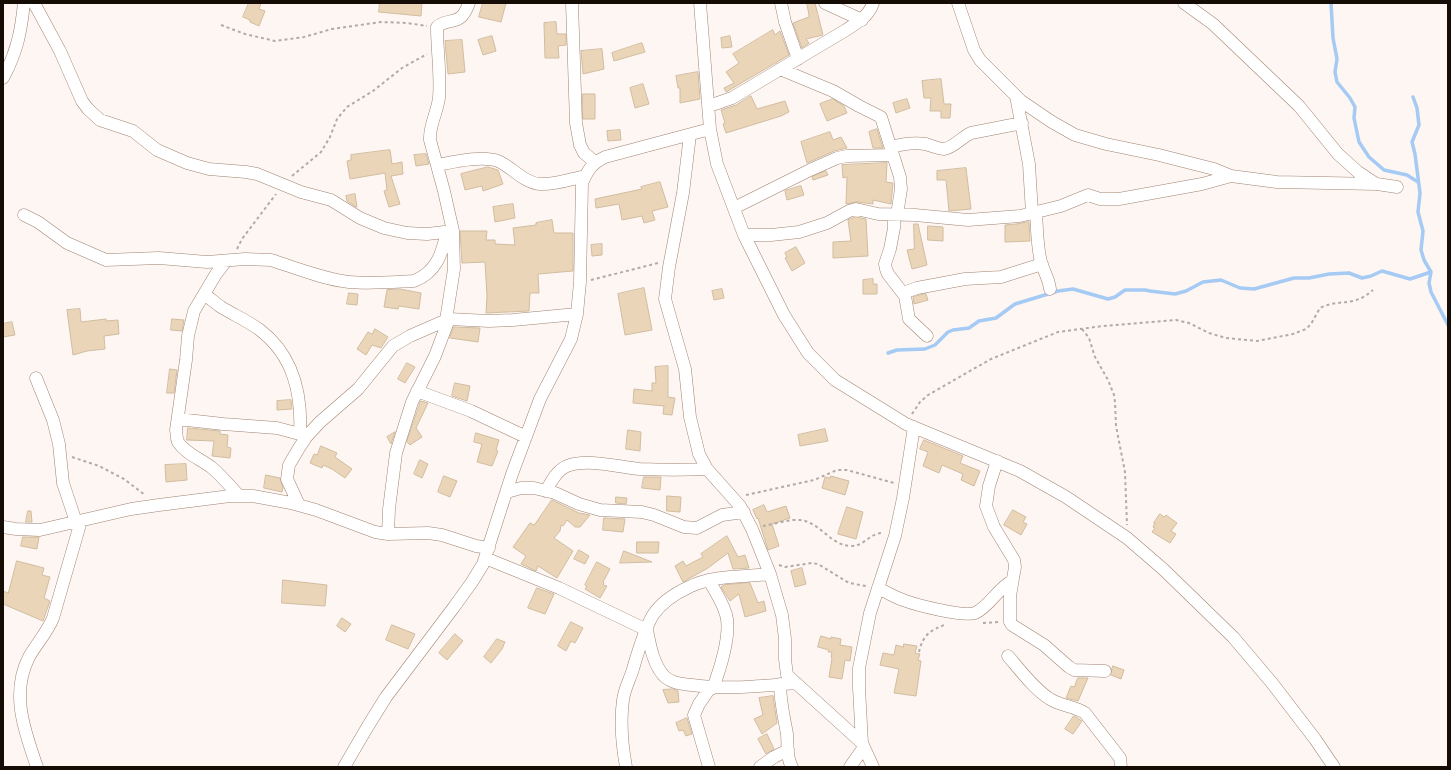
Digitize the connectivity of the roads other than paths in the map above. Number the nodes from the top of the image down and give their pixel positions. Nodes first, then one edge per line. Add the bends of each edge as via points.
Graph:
1 (24, 3) edge
2 (34, 3) edge
3 (469, 3) edge
4 (572, 3) edge
5 (700, 3) edge
6 (781, 3) edge
7 (825, 3) edge
8 (873, 3) edge
9 (958, 3) edge
10 (1184, 3) edge
11 (862, 20) junction
12 (798, 59) junction
13 (780, 70) junction
14 (3, 78) edge
15 (1016, 96) junction
16 (709, 106) junction
17 (1022, 123) junction
18 (710, 129) junction
19 (690, 134) junction
20 (892, 151) junction
21 (595, 162) junction
22 (437, 165) junction
23 (585, 176) junction
24 (1231, 176) junction
25 (1376, 184) junction
26 (1397, 187) dead end
27 (734, 208) junction
28 (1034, 212) junction
29 (24, 215) dead end
30 (895, 215) junction
31 (450, 232) junction
32 (744, 234) junction
33 (228, 260) junction
34 (1042, 264) junction
35 (1050, 289) dead end
36 (903, 293) junction
37 (204, 294) junction
38 (578, 314) junction
39 (447, 319) junction
40 (927, 336) dead end
41 (36, 378) dead end
42 (417, 391) junction
43 (178, 419) junction
44 (910, 425) junction
45 (304, 435) junction
46 (526, 437) junction
47 (997, 462) junction
48 (707, 470) junction
49 (546, 491) junction
50 (506, 492) junction
51 (239, 496) junction
52 (299, 505) junction
53 (744, 512) junction
54 (78, 521) junction
55 (3, 527) edge
56 (388, 534) junction
57 (487, 553) junction
58 (770, 574) junction
59 (709, 580) junction
60 (1012, 581) junction
61 (878, 588) junction
62 (647, 630) junction
63 (1008, 656) dead end
64 (1106, 671) dead end
65 (796, 683) junction
66 (780, 684) junction
67 (711, 688) junction
68 (863, 745) junction
69 (788, 750) junction
70 (37, 767) edge
71 (344, 767) edge
72 (626, 767) edge
73 (709, 767) edge
74 (760, 767) edge
75 (792, 767) edge
76 (850, 767) edge
77 (873, 767) edge
78 (1121, 767) edge
79 (1334, 767) edge

1 - 14 street via 21,34
2 - 31 street via 60,51 82,101 100,120 133,131 157,150 187,163 209,169 257,174 301,192 331,200 360,218 384,228 407,233
3 - 22 street via 460,18 437,27 439,96 430,132
4 - 21 street via 576,123 580,145 584,153
5 - 16 street
6 - 12 street
7 - 11 street
8 - 11 street
9 - 15 street via 980,60
10 - 25 street via 1213,24 1299,106 1338,154
11 - 12 street
12 - 13 street
13 - 16 street via 732,98
13 - 20 street via 833,91 881,117
15 - 17 street
15 - 24 street via 1075,135 1214,169
16 - 18 street
17 - 20 street via 971,133 944,149 924,144 902,144
17 - 28 street
18 - 19 street
18 - 27 street via 717,164
19 - 21 street
19 - 48 street via 665,299 686,369 690,417 699,454
20 - 27 street via 837,158
20 - 30 street via 901,189
21 - 23 street
22 - 23 street via 469,160 497,160 539,184
22 - 31 street
23 - 38 street via 582,183
24 - 25 street via 1276,182
24 - 28 street via 1202,184 1119,199 1100,199 1088,195 1061,206
25 - 26 street
27 - 32 street
28 - 30 street via 985,220 915,214
28 - 34 street
29 - 33 street via 67,242 106,260
30 - 32 street via 856,209 827,223 799,232
30 - 36 street via 892,240 885,264 888,274
31 - 33 street via 441,257 420,279 414,281 348,282 271,260
31 - 39 street via 454,269
32 - 44 street via 784,316 808,353 835,380
33 - 37 street
34 - 35 street
34 - 36 street via 1001,277 965,279
36 - 40 street via 909,319
37 - 43 street via 194,311 188,336
37 - 45 street via 261,331 283,355 300,398
38 - 39 street via 489,321
38 - 46 street via 571,339 540,399
39 - 42 street via 435,356
39 - 45 street via 393,346 358,389
41 - 54 street via 53,420 63,483
42 - 46 street via 471,411
42 - 56 street via 396,453
43 - 45 street via 277,428
43 - 51 street via 176,430 179,443 224,479
44 - 47 street
44 - 61 street via 905,486 895,536
45 - 52 street via 289,465 287,479
46 - 50 street
47 - 60 street via 986,506 994,527 1014,560
47 - 79 street via 1020,471 1066,497 1127,538 1164,569 1233,637 1272,683
48 - 49 street via 655,470 575,464 560,470
48 - 53 street
49 - 50 street via 521,488
49 - 53 street via 600,510 642,512 684,527 697,528 722,515
50 - 57 street
51 - 52 street via 253,496
51 - 54 street via 159,505
52 - 56 street via 363,528
53 - 58 street
54 - 55 street via 40,530
54 - 70 street via 53,618 48,630 29,657 21,684 24,732
56 - 57 street via 428,533 476,546
57 - 62 street
57 - 71 street via 472,582 386,696
58 - 59 street
58 - 65 street via 782,614 786,671
59 - 62 street via 689,587 663,604
59 - 67 street via 727,619 719,670
60 - 61 street via 981,609 968,615 921,606 901,600
60 - 64 street via 1010,622 1015,628 1053,652 1074,670
61 - 68 street via 870,613 859,668
62 - 67 street via 664,677 674,683
62 - 72 street via 623,699 623,750
63 - 78 street via 1047,697 1086,713 1120,758
65 - 66 street
65 - 68 street
66 - 67 street
66 - 69 street
67 - 73 street via 694,715
68 - 76 street
68 - 77 street
69 - 74 street
69 - 75 street

